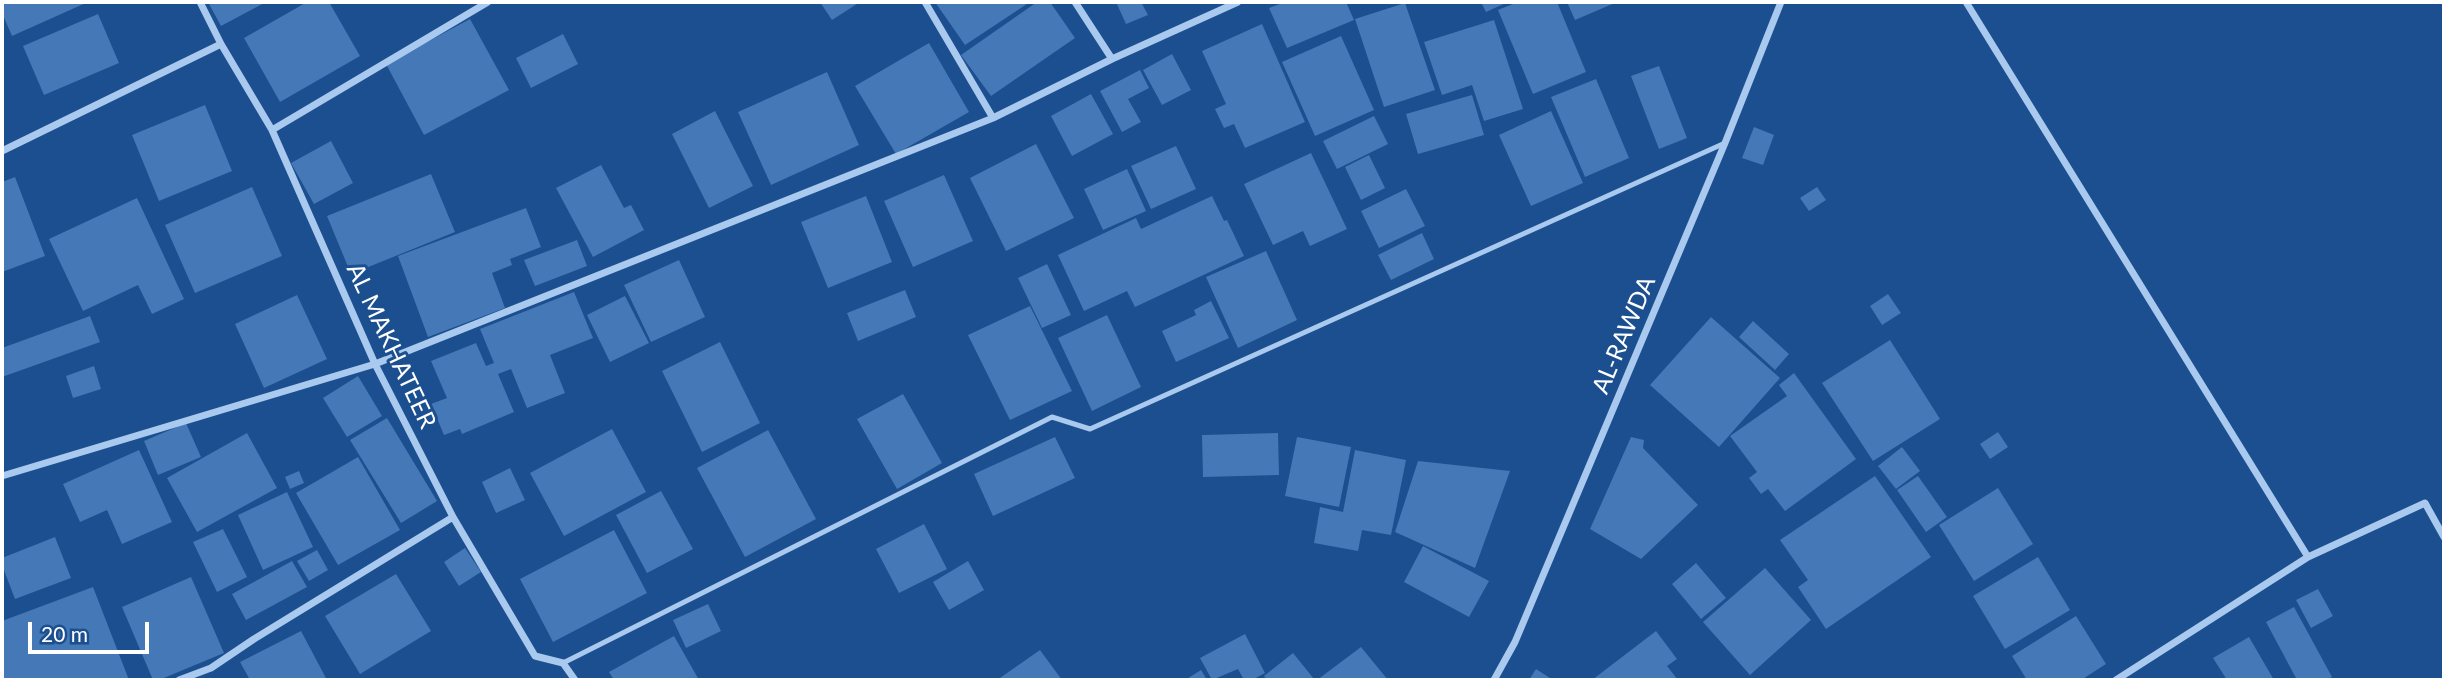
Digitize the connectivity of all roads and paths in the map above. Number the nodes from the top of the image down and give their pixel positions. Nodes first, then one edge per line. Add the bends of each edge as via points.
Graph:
1 (200, 2) edge
2 (488, 2) edge
3 (925, 2) edge
4 (1074, 2) edge
5 (1238, 2) edge
6 (1781, 2) edge
7 (1966, 2) edge
8 (221, 44) junction
9 (1112, 59) junction
10 (993, 118) junction
11 (272, 130) junction
12 (1725, 143) junction
13 (2, 151) edge
14 (375, 364) junction
15 (2, 476) edge
16 (453, 517) junction
17 (2444, 537) edge
18 (2308, 556) junction
19 (563, 663) junction
20 (179, 680) edge
21 (575, 680) edge
22 (1494, 680) edge
23 (2116, 680) edge

1 - 8 street, AL MAKHATEER
2 - 11 street
3 - 10 street
4 - 9 street
5 - 9 street
6 - 12 street, AL-RAWDA
7 - 18 street
8 - 11 street, AL MAKHATEER
8 - 13 street
9 - 10 street
10 - 14 street
11 - 14 street, AL MAKHATEER
12 - 19 lane via 1090,429 1052,417
12 - 22 street, AL-RAWDA via 1516,642
14 - 15 street
14 - 16 street, AL MAKHATEER
16 - 19 street, AL MAKHATEER via 535,656
16 - 20 street via 211,668
17 - 18 street via 2425,503
18 - 23 street
19 - 21 street

